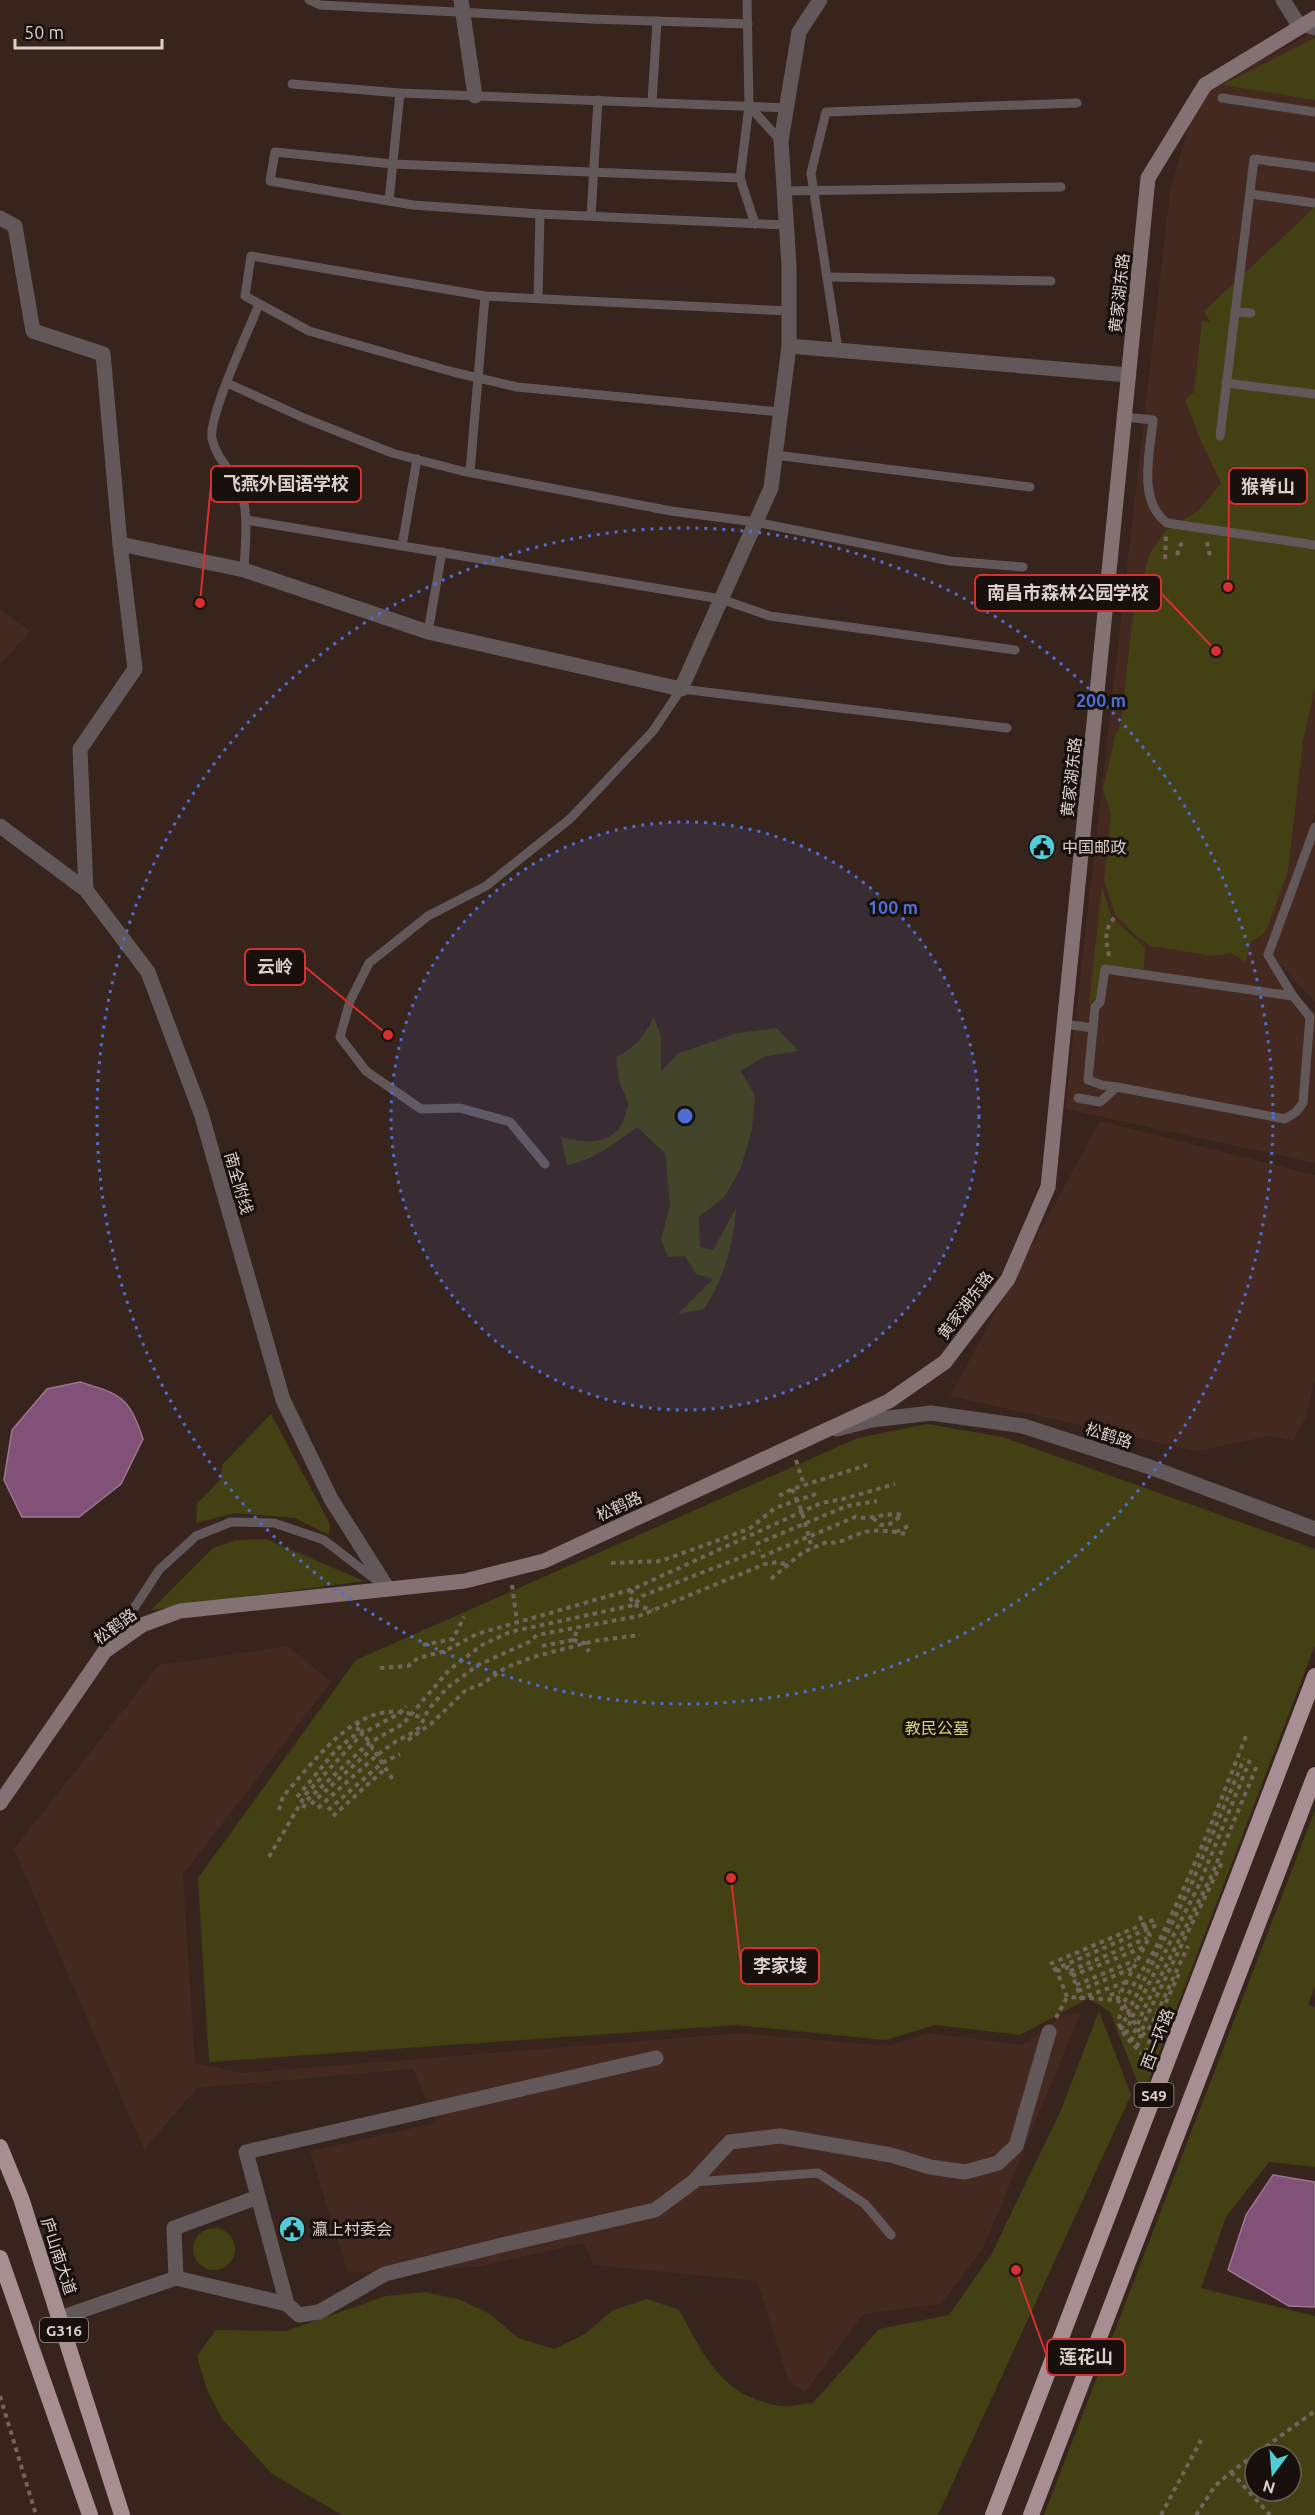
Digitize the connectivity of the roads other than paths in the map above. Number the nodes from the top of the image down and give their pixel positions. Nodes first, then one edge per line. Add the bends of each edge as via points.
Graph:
1 (309, 0) edge
2 (747, 0) edge
3 (820, 0) edge
4 (1282, 0) edge
5 (462, 5) edge
6 (1315, 18) edge
7 (657, 21) junction
8 (748, 24) junction
9 (1308, 29) edge
10 (292, 84) dead end
11 (400, 93) junction
12 (475, 96) junction
13 (1222, 98) dead end
14 (598, 100) junction
15 (652, 102) junction
16 (1077, 103) dead end
17 (748, 106) junction
18 (788, 108) junction
19 (1315, 112) edge
20 (781, 141) junction
21 (393, 164) junction
22 (1315, 167) edge
23 (594, 174) junction
24 (740, 178) junction
25 (1061, 187) dead end
26 (784, 191) junction
27 (814, 191) junction
28 (1250, 194) junction
29 (389, 201) junction
30 (1315, 203) edge
31 (540, 214) junction
32 (591, 216) junction
33 (0, 218) edge
34 (755, 224) junction
35 (786, 225) junction
36 (827, 276) junction
37 (1051, 281) dead end
38 (485, 296) junction
39 (538, 298) junction
40 (259, 304) junction
41 (789, 311) junction
42 (1235, 312) junction
43 (1251, 313) dead end
44 (789, 346) junction
45 (838, 350) junction
46 (1129, 375) junction
47 (478, 378) junction
48 (227, 382) junction
49 (1226, 384) junction
50 (1315, 394) edge
51 (780, 412) junction
52 (1125, 417) junction
53 (1220, 436) dead end
54 (775, 455) junction
55 (417, 459) junction
56 (470, 472) junction
57 (1030, 487) dead end
58 (246, 520) junction
59 (756, 522) junction
60 (120, 544) junction
61 (1315, 545) edge
62 (402, 546) junction
63 (442, 552) junction
64 (1023, 567) dead end
65 (244, 570) junction
66 (721, 599) junction
67 (428, 632) junction
68 (1015, 650) dead end
69 (681, 689) junction
70 (1007, 728) dead end
71 (0, 826) edge
72 (1315, 827) edge
73 (86, 890) junction
74 (1293, 996) junction
75 (1064, 1024) junction
76 (1093, 1028) junction
77 (1118, 1087) junction
78 (1078, 1098) dead end
79 (545, 1164) dead end
80 (811, 1437) junction
81 (1315, 1529) edge
82 (388, 1589) junction
83 (105, 1652) junction
84 (1315, 1676) edge
85 (1315, 1775) edge
86 (0, 1803) edge
87 (1049, 2032) road end
88 (656, 2058) dead end
89 (0, 2147) edge
90 (693, 2182) junction
91 (258, 2197) junction
92 (891, 2235) dead end
93 (0, 2258) edge
94 (176, 2278) junction
95 (287, 2304) junction
96 (60, 2318) junction
97 (90, 2515) edge
98 (122, 2515) edge
99 (993, 2515) edge
100 (1031, 2515) edge

1 - 5 lane via 320,5
2 - 8 lane
3 - 18 street via 799,32
4 - 9 street
5 - 7 lane
5 - 12 street
6 - 9 main road, 黄家湖东路
7 - 8 lane
7 - 15 lane
8 - 17 lane
9 - 46 main road, 黄家湖东路 via 1205,85 1148,178
10 - 11 lane
11 - 12 lane
11 - 21 lane
12 - 14 lane
13 - 19 lane
14 - 15 lane
14 - 23 lane
15 - 17 lane
16 - 27 lane via 826,112 811,172
17 - 18 lane
17 - 20 lane
17 - 24 lane
18 - 20 street
20 - 26 street
21 - 23 lane
21 - 29 lane
21 - 29 lane via 275,152 270,181
22 - 28 lane via 1254,159
23 - 24 lane
23 - 32 lane
24 - 34 lane
25 - 27 lane
26 - 27 lane
26 - 35 street
27 - 36 lane
28 - 30 lane
28 - 42 lane
29 - 31 lane
31 - 32 lane
31 - 39 lane
32 - 34 lane
33 - 60 street via 15,226 33,331 103,354
34 - 35 lane
35 - 41 street
36 - 37 lane
36 - 45 lane
38 - 39 lane
38 - 40 lane via 252,256 244,296
38 - 47 lane
39 - 41 lane
40 - 47 lane via 309,331
40 - 48 lane
41 - 44 street
42 - 43 lane
42 - 49 lane
44 - 45 street
44 - 51 street
45 - 46 street
46 - 52 main road, 黄家湖东路
47 - 51 lane via 517,387
47 - 56 lane
48 - 55 lane via 304,418
48 - 58 lane via 212,437 222,464 239,487
49 - 50 lane
49 - 53 lane
51 - 54 street
52 - 61 lane via 1153,420 1148,485 1152,503 1167,523
52 - 75 main road, 黄家湖东路
54 - 57 lane
54 - 59 street via 771,488
55 - 56 lane
55 - 62 lane
56 - 59 lane via 671,511
58 - 62 lane
58 - 65 lane
59 - 64 lane via 950,561
59 - 66 street
60 - 65 street
60 - 73 street via 135,669 80,749
62 - 63 lane
63 - 66 lane
63 - 67 lane
65 - 67 street
66 - 68 lane via 770,616
66 - 69 street
67 - 69 street
69 - 70 lane
69 - 79 lane via 653,731 571,818 486,886 428,916 369,963 347,1010 340,1037 366,1071 422,1109 460,1108 510,1122
71 - 73 street, 南全附线
72 - 74 lane via 1268,955
73 - 82 street, 南全附线 via 148,972 201,1113 283,1400 331,1499
74 - 76 lane via 1105,969
74 - 77 lane via 1310,1017 1303,1103 1285,1119
75 - 76 lane
75 - 80 main road, 黄家湖东路 via 1048,1187 1008,1279 945,1362 889,1401
76 - 77 lane via 1088,1080
77 - 78 lane via 1100,1102
80 - 81 street, 松鹤路 via 872,1420 931,1413 1023,1426 1147,1466
80 - 82 main road, 松鹤路 via 544,1561 465,1581
82 - 83 main road, 松鹤路 via 180,1611 142,1625
82 - 83 lane via 324,1540 274,1523 231,1522 196,1536 159,1570
83 - 86 main road, 松鹤路
84 - 99 highway, 西一环路 / S49
85 - 100 highway, S49
87 - 90 street via 1016,2146 998,2163 965,2172 780,2136 729,2142
88 - 91 street via 246,2152
89 - 96 highway, 庐山南大道 / G316
90 - 92 lane via 818,2173 865,2204
90 - 95 street via 655,2210 385,2274 320,2312 299,2315
91 - 94 street via 174,2228
91 - 95 street
93 - 97 highway, G316
94 - 95 street
94 - 96 street
96 - 98 highway, 庐山南大道 / G316

